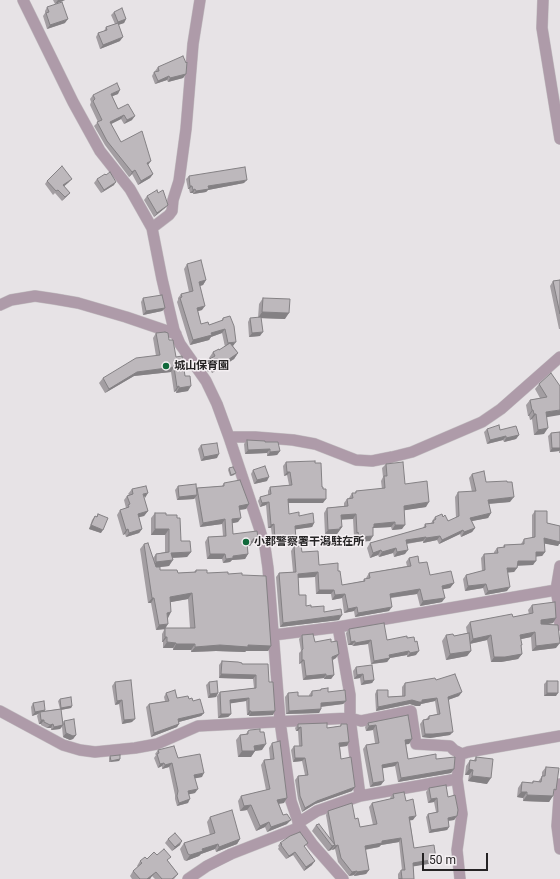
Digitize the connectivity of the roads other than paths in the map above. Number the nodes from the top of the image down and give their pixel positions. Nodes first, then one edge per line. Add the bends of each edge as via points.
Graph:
1 (23, 0) edge
2 (200, 0) edge
3 (543, 0) edge
4 (560, 138) edge
5 (152, 228) junction
6 (0, 305) edge
7 (176, 334) junction
8 (560, 357) edge
9 (229, 437) junction
10 (560, 566) edge
11 (556, 590) junction
12 (560, 625) edge
13 (338, 627) junction
14 (274, 635) junction
15 (0, 711) edge
16 (350, 718) junction
17 (280, 721) junction
18 (560, 736) edge
19 (462, 754) junction
20 (456, 779) junction
21 (560, 784) edge
22 (360, 796) junction
23 (299, 825) junction
24 (560, 849) edge
25 (188, 879) edge
26 (343, 879) edge
27 (460, 879) edge

1 - 5 street via 96,144 130,189
2 - 5 street via 179,181 172,211
3 - 4 street via 542,28
5 - 7 street
6 - 7 street via 11,300 35,296 55,299 78,303
7 - 9 street via 180,344 206,381
8 - 9 street via 501,409 482,422 392,458 356,460 315,444 293,440
9 - 14 street via 265,547
10 - 11 street
11 - 12 street
11 - 13 street
13 - 14 street
13 - 16 street via 350,696
14 - 17 street
15 - 17 street via 64,745 95,752 157,744 198,726
16 - 17 street
16 - 19 street via 361,721 411,711 416,744 450,746
16 - 22 street
17 - 23 street via 291,801
18 - 19 street
19 - 20 street
20 - 22 street
20 - 27 street via 462,814 457,850
21 - 24 street via 557,826
22 - 23 street via 317,811
23 - 25 street via 231,854
23 - 26 street

